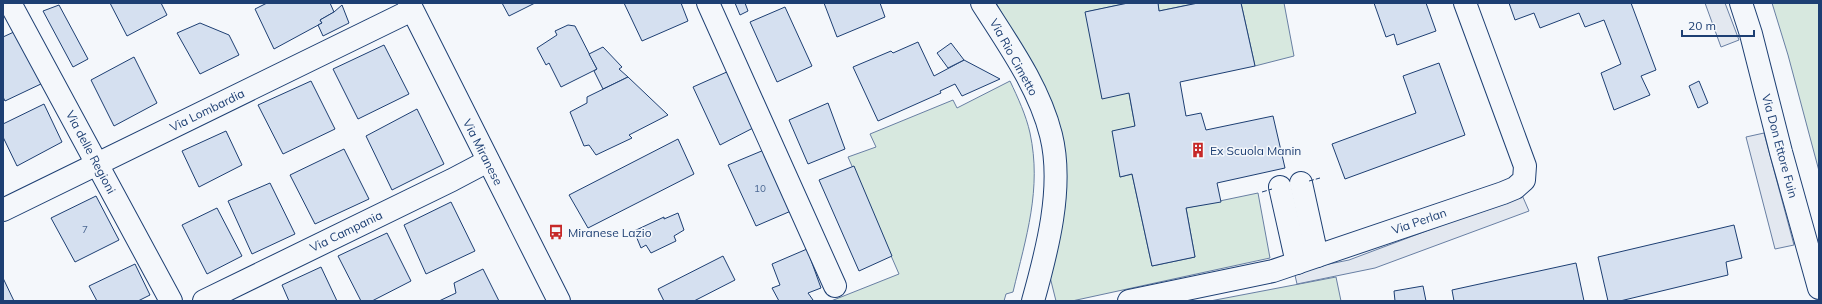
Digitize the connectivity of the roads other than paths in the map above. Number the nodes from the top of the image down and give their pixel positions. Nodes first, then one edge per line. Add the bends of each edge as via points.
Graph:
1 (708, 3) edge
2 (982, 3) edge
3 (1465, 3) edge
4 (1741, 3) edge
5 (410, 6) edge
6 (13, 7) edge
7 (488, 160) junction
8 (98, 164) junction
9 (3, 210) edge
10 (1317, 256) junction
11 (1296, 263) junction
12 (835, 286) dead end
13 (1819, 288) edge
14 (171, 301) edge
15 (204, 301) edge
16 (558, 301) edge
17 (1033, 301) edge
18 (1129, 301) edge

1 - 12 street
2 - 17 street, Via Rio Cimetto via 1030,82 1051,136 1055,169 1053,213
3 - 10 street, Via Perlan via 1525,166 1524,180 1504,193
4 - 13 street, Via Don Ettore Fuin
5 - 7 street, Via Miranese
5 - 8 street, Via Lombardia
6 - 8 street, Via delle Regioni
7 - 15 street, Via Campania
7 - 16 street, Via Miranese
8 - 9 street, Via Lombardia
8 - 14 street, Via delle Regioni
10 - 11 street, Via Perlan
10 - 11 street via 1291,185
11 - 18 street, Via Perlan via 1273,271

